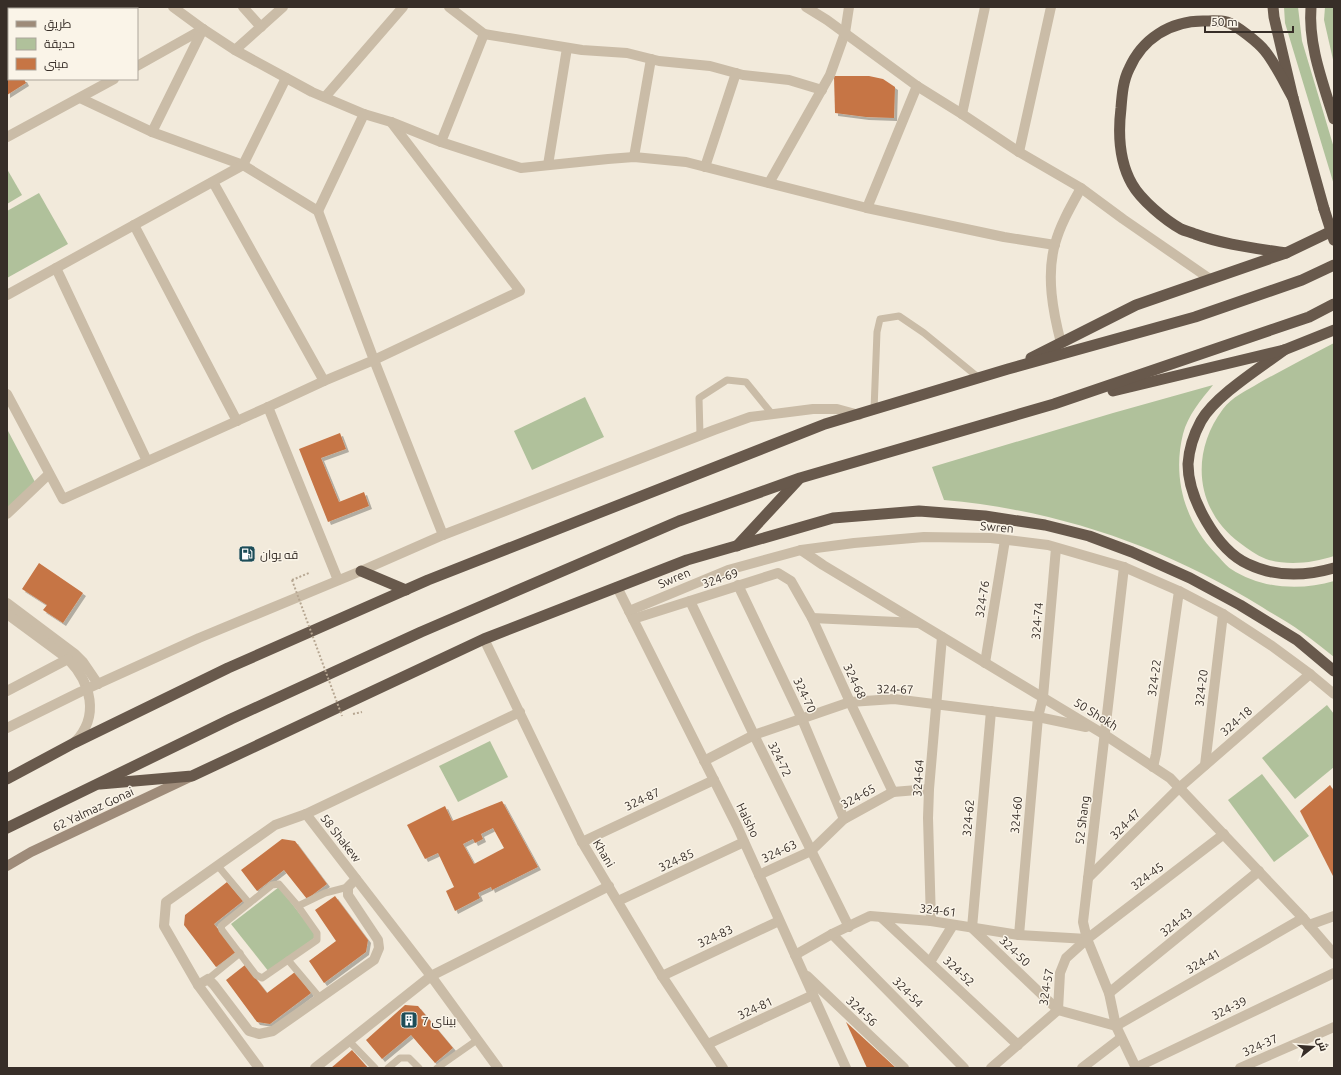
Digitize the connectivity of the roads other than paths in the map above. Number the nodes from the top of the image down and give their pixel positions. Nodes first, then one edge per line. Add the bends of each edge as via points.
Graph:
1 (173, 7) edge
2 (244, 7) edge
3 (284, 7) edge
4 (403, 7) edge
5 (449, 7) edge
6 (806, 7) edge
7 (849, 7) edge
8 (985, 7) edge
9 (1051, 7) edge
10 (1273, 7) edge
11 (1311, 7) edge
12 (261, 27) junction
13 (203, 29) junction
14 (845, 32) junction
15 (484, 34) junction
16 (567, 48) junction
17 (235, 50) junction
18 (651, 59) junction
19 (138, 65) edge
20 (736, 73) junction
21 (286, 78) junction
22 (112, 80) edge
23 (917, 86) junction
24 (822, 90) junction
25 (325, 97) junction
26 (80, 98) junction
27 (1293, 98) junction
28 (364, 114) junction
29 (962, 114) junction
30 (1334, 120) edge
31 (391, 122) junction
32 (152, 132) junction
33 (7, 136) edge
34 (441, 142) junction
35 (1019, 152) junction
36 (634, 157) junction
37 (243, 165) junction
38 (548, 165) junction
39 (705, 167) junction
40 (213, 182) junction
41 (769, 183) junction
42 (1081, 188) junction
43 (867, 208) junction
44 (318, 211) junction
45 (134, 225) junction
46 (1334, 230) edge
47 (1334, 240) edge
48 (1055, 245) junction
49 (1286, 253) junction
50 (1334, 265) edge
51 (56, 268) junction
52 (1210, 279) junction
53 (7, 295) edge
54 (1334, 304) edge
55 (1334, 330) edge
56 (1061, 343) junction
57 (1284, 350) junction
58 (374, 360) junction
59 (1008, 369) junction
60 (979, 378) junction
61 (324, 381) junction
62 (7, 394) edge
63 (1054, 404) junction
64 (268, 407) junction
65 (874, 410) junction
66 (772, 414) junction
67 (859, 415) junction
68 (237, 421) junction
69 (700, 435) junction
70 (147, 461) junction
71 (49, 474) junction
72 (800, 478) junction
73 (7, 514) edge
74 (443, 535) junction
75 (1005, 540) junction
76 (736, 546) junction
77 (1056, 548) junction
78 (801, 550) junction
79 (1124, 567) junction
80 (1334, 568) edge
81 (361, 571) junction
82 (338, 580) junction
83 (791, 581) joint
84 (738, 585) junction
85 (617, 587) junction
86 (406, 590) junction
87 (1179, 591) junction
88 (690, 601) junction
89 (7, 603) edge
90 (7, 614) edge
91 (1223, 614) junction
92 (631, 615) junction
93 (812, 618) junction
94 (920, 623) junction
95 (942, 637) junction
96 (484, 639) junction
97 (68, 659) junction
98 (985, 663) junction
99 (1334, 671) edge
100 (1310, 674) junction
101 (98, 684) junction
102 (87, 689) junction
103 (7, 691) edge
104 (1334, 694) edge
105 (1043, 697) junction
106 (850, 702) junction
107 (937, 704) junction
108 (991, 711) junction
109 (520, 712) junction
110 (1038, 717) junction
111 (802, 719) junction
112 (7, 728) edge
113 (1094, 729) junction
114 (754, 735) junction
115 (1105, 735) junction
116 (74, 743) junction
117 (704, 761) junction
118 (1205, 765) junction
119 (1154, 767) junction
120 (192, 776) junction
121 (7, 779) edge
122 (714, 780) junction
123 (93, 785) junction
124 (1179, 788) junction
125 (929, 789) junction
126 (894, 792) junction
127 (306, 814) junction
128 (844, 819) junction
129 (7, 828) edge
130 (1224, 834) junction
131 (582, 842) junction
132 (744, 842) junction
133 (811, 851) junction
134 (7, 866) edge
135 (218, 866) junction
136 (1259, 871) junction
137 (759, 875) junction
138 (1088, 878) junction
139 (356, 879) junction
140 (609, 886) junction
141 (348, 887) junction
142 (618, 901) junction
143 (249, 903) junction
144 (298, 906) junction
145 (1334, 916) edge
146 (881, 917) junction
147 (779, 921) junction
148 (931, 921) junction
149 (1306, 922) junction
150 (953, 925) junction
151 (849, 927) junction
152 (972, 928) junction
153 (832, 934) junction
154 (1019, 935) junction
155 (1087, 939) junction
156 (240, 953) junction
157 (1334, 954) edge
158 (795, 955) junction
159 (288, 960) junction
160 (930, 962) junction
161 (802, 972) junction
162 (1334, 972) edge
163 (431, 976) junction
164 (662, 976) junction
165 (208, 979) junction
166 (198, 985) junction
167 (1109, 993) junction
168 (813, 995) junction
169 (320, 998) junction
170 (1058, 1010) junction
171 (1116, 1026) junction
172 (1334, 1027) edge
173 (1121, 1038) junction
174 (477, 1040) junction
175 (348, 1041) junction
176 (708, 1044) junction
177 (1018, 1045) junction
178 (259, 1068) edge
179 (315, 1068) edge
180 (375, 1068) edge
181 (388, 1068) edge
182 (419, 1068) edge
183 (437, 1068) edge
184 (498, 1068) edge
185 (723, 1068) edge
186 (846, 1068) edge
187 (904, 1068) edge
188 (964, 1068) edge
189 (991, 1068) edge
190 (1082, 1068) edge
191 (1136, 1068) edge
192 (1240, 1068) edge

1 - 13 street
2 - 12 street
3 - 12 street
4 - 25 street
5 - 15 street
6 - 14 street
7 - 14 street
8 - 29 street
9 - 35 street
10 - 27 highway
11 - 30 highway via 1310,24 1315,55
12 - 17 street
13 - 17 street
13 - 19 street
13 - 32 street
14 - 23 street
14 - 24 street
15 - 16 street
15 - 34 street
16 - 18 street
16 - 38 street
17 - 21 street
18 - 20 street via 710,66
18 - 36 street
20 - 24 street via 789,80
20 - 39 street
21 - 25 street
21 - 37 street
22 - 26 street
23 - 29 street
23 - 43 street
24 - 41 street
25 - 28 street
26 - 32 street
26 - 33 street
27 - 47 highway, bridge
27 - 49 highway via 1265,51 1242,30 1227,22 1190,21 1166,29 1155,36 1136,56 1124,84 1119,126 1124,165 1132,184 1142,198 1163,216 1181,229 1233,246
28 - 31 street
28 - 44 street
29 - 35 street
31 - 34 street
31 - 58 street via 520,291
32 - 37 street
34 - 38 street via 521,168
35 - 42 street
36 - 38 street
36 - 39 street via 686,162
37 - 40 street
37 - 44 street
39 - 41 street
40 - 45 street
40 - 61 street
41 - 43 street
42 - 48 street via 1067,212
42 - 52 street
43 - 48 street
44 - 58 street
45 - 51 street
45 - 68 street
46 - 49 highway
48 - 56 street via 1052,304
49 - 52 highway
50 - 59 highway via 1296,283 1195,318
51 - 53 street
51 - 70 street
52 - 56 highway via 1136,305
54 - 63 highway via 1309,317
55 - 57 highway
56 - 59 highway
57 - 63 highway
57 - 80 highway via 1216,402 1202,420 1191,446 1188,465 1190,481 1205,520 1226,547 1248,564 1270,571 1303,575
58 - 61 street
58 - 74 street
59 - 60 highway
60 - 65 highway
60 - 65 lane via 899,316 880,319 877,332
61 - 64 street
62 - 71 street
63 - 72 highway
64 - 68 street
64 - 82 street
65 - 67 highway
66 - 67 street via 837,409
66 - 69 street via 750,417
66 - 69 lane via 746,382 727,380 699,398
67 - 86 highway via 825,424
68 - 70 street
69 - 74 street
70 - 71 street via 63,499
71 - 73 street
72 - 76 highway
72 - 123 highway via 680,521 420,632
74 - 81 street
75 - 77 street, Swren
75 - 78 street, Swren via 924,537
75 - 98 street, 324-76
76 - 85 highway via 687,560
76 - 99 highway via 833,518 919,511 985,516 1045,525 1089,536 1190,578 1297,640
77 - 79 street, Swren
77 - 105 street, 324-74
78 - 92 street, Swren via 728,570
78 - 94 street, 50 Shokh
79 - 87 street, Swren
79 - 115 street, 52 Shang
81 - 82 street
81 - 86 highway
82 - 101 street via 199,638
83 - 84 street, 324-69 via 778,573
83 - 93 street, 324-68
84 - 88 street, 324-69
84 - 111 street, 324-70
85 - 92 street, Halsho
85 - 96 highway
86 - 116 highway via 228,668
87 - 91 street, Swren
87 - 119 street, 324-22
88 - 92 street, 324-69
88 - 114 street, 324-72
89 - 101 street via 75,654
90 - 97 street
91 - 100 street, Swren
91 - 118 street, 324-20
92 - 117 street, Halsho
93 - 94 street
93 - 106 street, 324-68
94 - 95 street, 50 Shokh
95 - 98 street, 50 Shokh
95 - 107 street, 324-64
96 - 109 street, Khani
96 - 120 highway
97 - 102 street
97 - 103 street
98 - 105 street, 50 Shokh
100 - 104 street, Swren
100 - 118 street, 324-18
101 - 102 street
102 - 112 street
102 - 116 street via 91,705 88,722
105 - 110 street, 324-60
105 - 113 street, 50 Shokh
106 - 107 street, 324-67 via 894,699
106 - 111 street, 324-67
106 - 126 street, 324-68
107 - 108 street, 324-67
107 - 125 street, 324-64
108 - 110 street, 324-67
108 - 152 street, 324-62
109 - 127 street, 58 Shakew
109 - 131 street, Khani
110 - 113 street, 324-67
110 - 154 street, 324-60
111 - 114 street, 324-67
111 - 128 street, 324-70
113 - 115 street, 50 Shokh
114 - 117 street, 324-67
114 - 133 street, 324-72
115 - 119 street, 50 Shokh
115 - 138 street, 52 Shang
116 - 121 highway
117 - 122 street, Halsho
118 - 124 street, 324-18
119 - 124 street, 50 Shokh
120 - 123 highway
120 - 134 main road, 62 Yalmaz Gonai via 31,852
122 - 131 street, 324-87
122 - 132 street, Halsho
123 - 129 highway
124 - 130 street, 50 Shokh
124 - 138 street, 324-47
125 - 126 street, 324-65
125 - 148 street, 324-64
126 - 128 street, 324-65
127 - 135 street via 275,825
127 - 139 street, 58 Shakew
128 - 133 street, 324-65
130 - 136 street, 50 Shokh
130 - 155 street, 324-45
131 - 140 street, Khani
132 - 137 street, Halsho
132 - 142 street, 324-85
133 - 137 street, 324-63
133 - 151 street, 324-72
135 - 143 lane
135 - 166 street via 166,902 164,926
136 - 149 street, 50 Shokh
136 - 167 street, 324-43
137 - 147 street, Halsho
138 - 155 street, 52 Shang via 1083,922
139 - 141 street
139 - 163 street, 58 Shakew
140 - 142 street, Khani
140 - 163 street
141 - 144 lane via 325,893
141 - 169 street via 348,895 378,940 379,948 374,960
142 - 164 street, Khani
143 - 144 lane via 272,885 280,884
143 - 156 lane via 221,926
144 - 159 lane via 316,933 317,940
145 - 149 street, 324-41
146 - 148 street, 324-61
146 - 151 street, 324-61 via 870,916
146 - 160 street, 324-52
147 - 158 street, Halsho
147 - 164 street, 324-83
148 - 150 street, 324-61
149 - 157 street, 50 Shokh
149 - 171 street, 324-41
150 - 152 street, 324-61
150 - 160 street
151 - 153 street, 324-61
152 - 154 street, 324-61
152 - 170 street, 324-50
153 - 158 street, 324-61
153 - 188 street, 324-54
154 - 155 street, 324-61
155 - 167 street, 52 Shang
155 - 170 street, 324-57 via 1066,958 1060,973
156 - 159 lane via 256,975 262,978
156 - 165 lane
158 - 161 street, Halsho
159 - 169 lane
160 - 177 street, 324-52
161 - 168 street, Halsho
161 - 187 street, 324-56
162 - 191 street, 324-39
163 - 174 street, 58 Shakew
163 - 175 street
164 - 176 street, Khani
165 - 166 street
165 - 169 street via 249,1031 259,1034 273,1031
166 - 178 street
167 - 171 street, 52 Shang
168 - 176 street, 324-81
168 - 186 street, Halsho
170 - 171 street
170 - 177 street, 324-57
171 - 173 street, 52 Shang
172 - 192 street, 324-37
173 - 190 street
173 - 191 street, 52 Shang
174 - 183 lane
174 - 184 street, 58 Shakew
175 - 179 street
175 - 180 lane
176 - 185 street, Khani
177 - 189 street, 324-57
181 - 182 lane via 400,1058 409,1058

